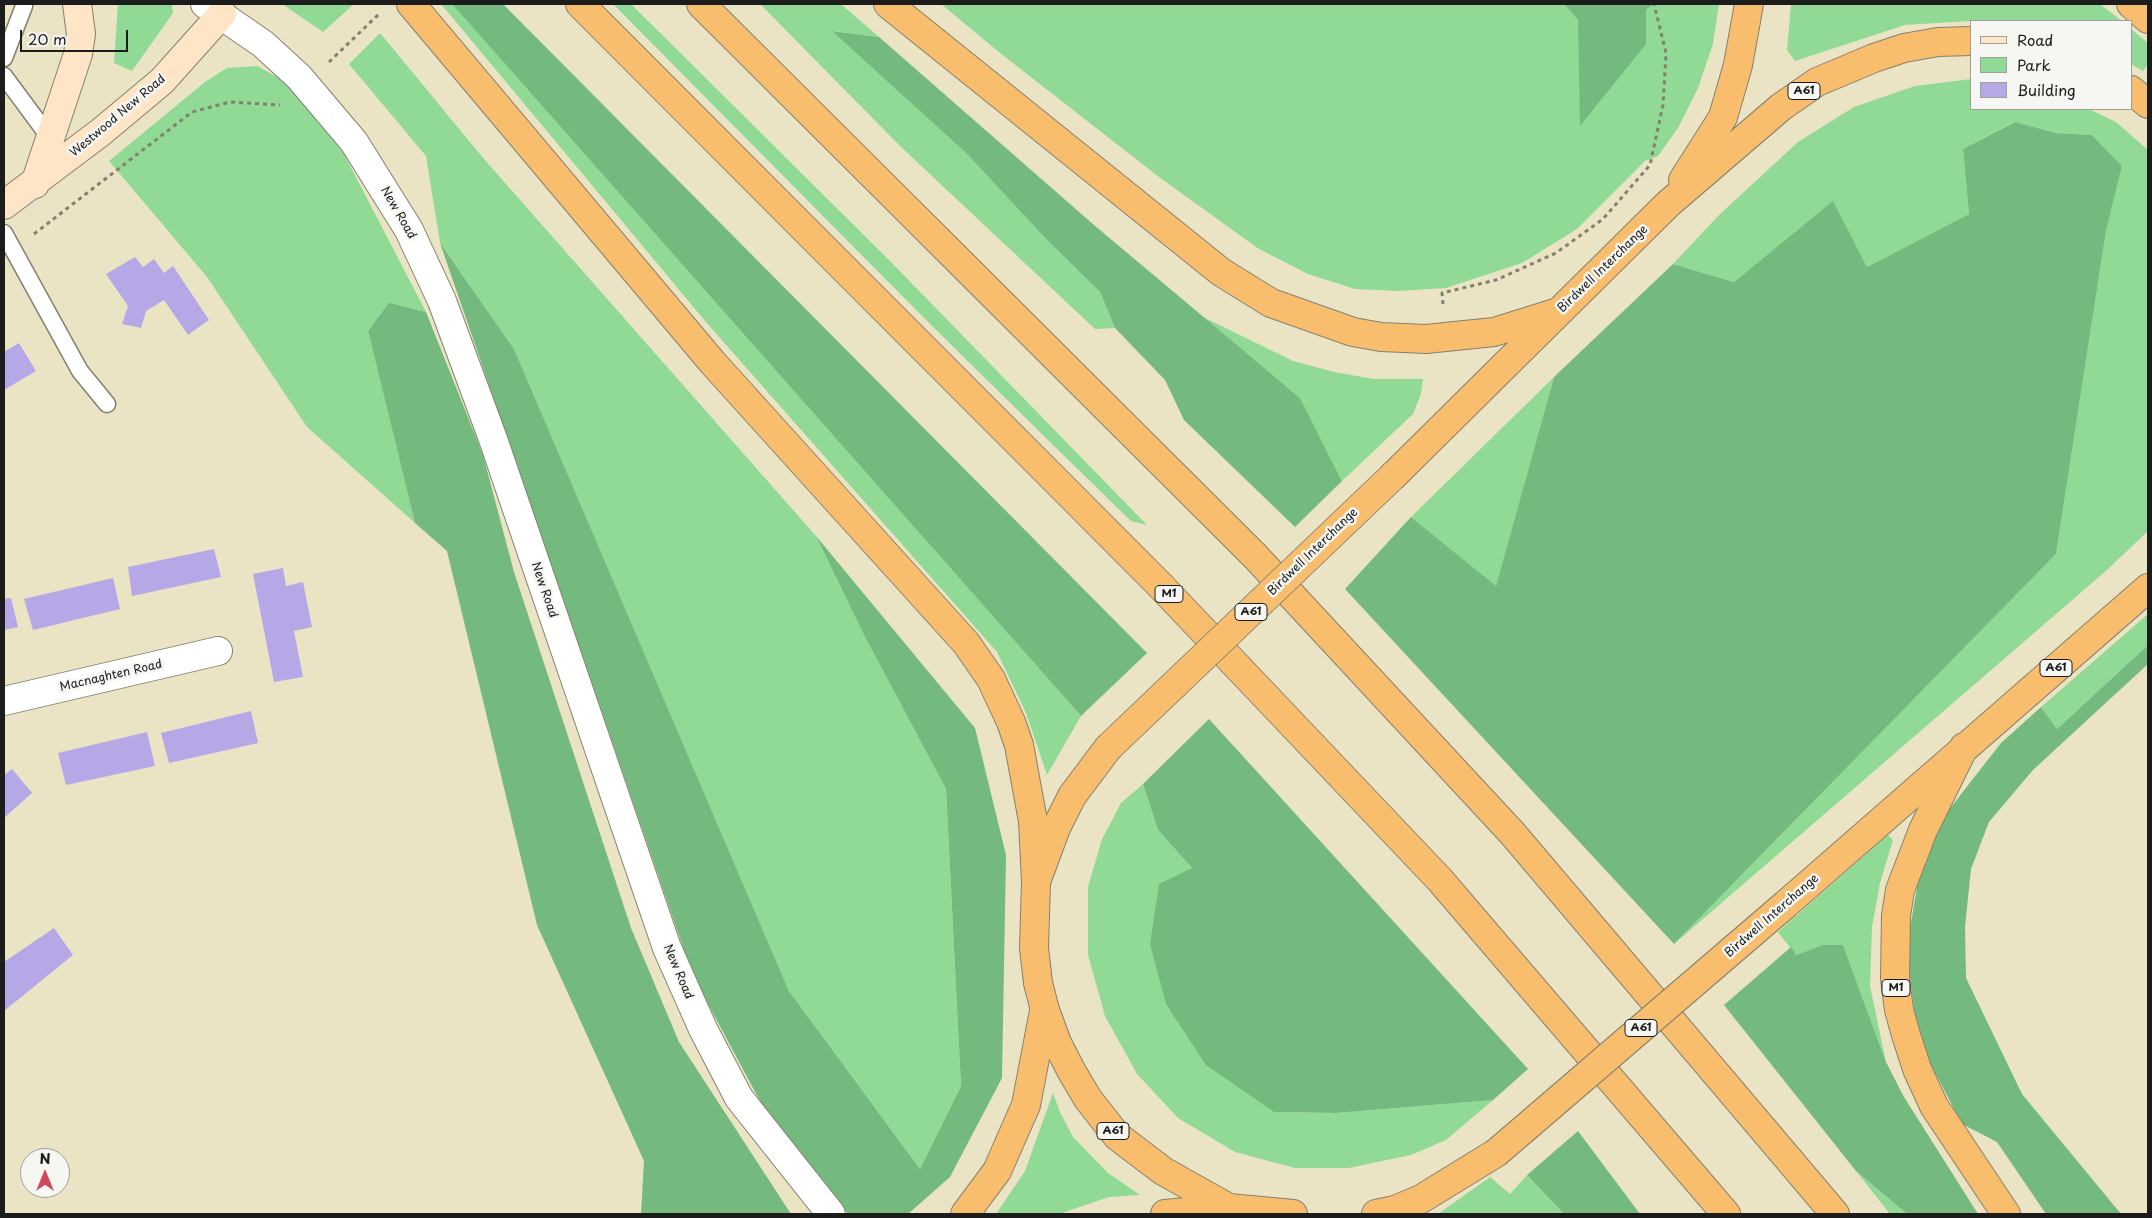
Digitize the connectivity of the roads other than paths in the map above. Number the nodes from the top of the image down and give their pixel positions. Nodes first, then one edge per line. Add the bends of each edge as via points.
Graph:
1 (77, 4) edge
2 (411, 4) edge
3 (580, 4) edge
4 (701, 4) edge
5 (888, 4) edge
6 (1749, 4) edge
7 (2131, 4) edge
8 (24, 6) dead end
9 (213, 9) edge
10 (2148, 19) edge
11 (1970, 41) edge
12 (4, 58) edge
13 (4, 76) edge
14 (2132, 91) edge
15 (2148, 104) edge
16 (50, 138) junction
17 (35, 184) junction
18 (1668, 204) junction
19 (4, 205) edge
20 (4, 232) edge
21 (1558, 312) junction
22 (107, 404) dead end
23 (2148, 588) edge
24 (218, 651) dead end
25 (4, 701) edge
26 (1964, 747) junction
27 (1036, 882) junction
28 (1045, 1010) junction
29 (1229, 1208) junction
30 (831, 1214) edge
31 (965, 1214) edge
32 (1165, 1214) edge
33 (1293, 1214) edge
34 (1376, 1214) edge
35 (1726, 1214) edge
36 (1835, 1214) edge
37 (2006, 1214) edge

1 - 16 street via 81,34 78,54
2 - 27 highway via 713,362 966,643 990,679 1019,746 1033,821
3 - 35 highway, M1 via 1157,582 1440,880
4 - 36 highway via 1255,556 1513,834
5 - 21 highway via 1221,272 1263,298 1317,321 1381,338 1426,339 1494,332
6 - 18 highway, A61 via 1738,65 1723,117
7 - 10 highway
8 - 12 lane
9 - 17 street, Westwood New Road via 162,81
9 - 30 street, New Road via 263,44 299,77 354,142 409,230 442,300 493,439 667,948 703,1029 739,1098
11 - 18 highway, Birdwell Interchange / A61 via 1904,48 1818,82 1781,107
13 - 16 lane
14 - 15 highway
16 - 17 street
17 - 19 street, Westwood New Road
18 - 21 highway, Birdwell Interchange / A61
20 - 22 lane via 80,371
21 - 27 highway, Birdwell Interchange / A61, bridge via 1394,475 1108,748 1072,796
23 - 26 highway, Birdwell Interchange / A61
24 - 25 street, Macnaghten Road
26 - 34 highway, Birdwell Interchange / A61, bridge via 1496,1153 1420,1199
26 - 37 highway, M1 via 1923,830 1900,890 1895,978 1906,1035 1934,1106
27 - 28 highway, Birdwell Interchange / A61 via 1034,948
28 - 29 highway, Birdwell Interchange / A61 via 1072,1072 1117,1136 1163,1171
28 - 31 highway, A61 via 1026,1105 997,1171
29 - 32 highway, A61
29 - 33 highway, Birdwell Interchange / A61

